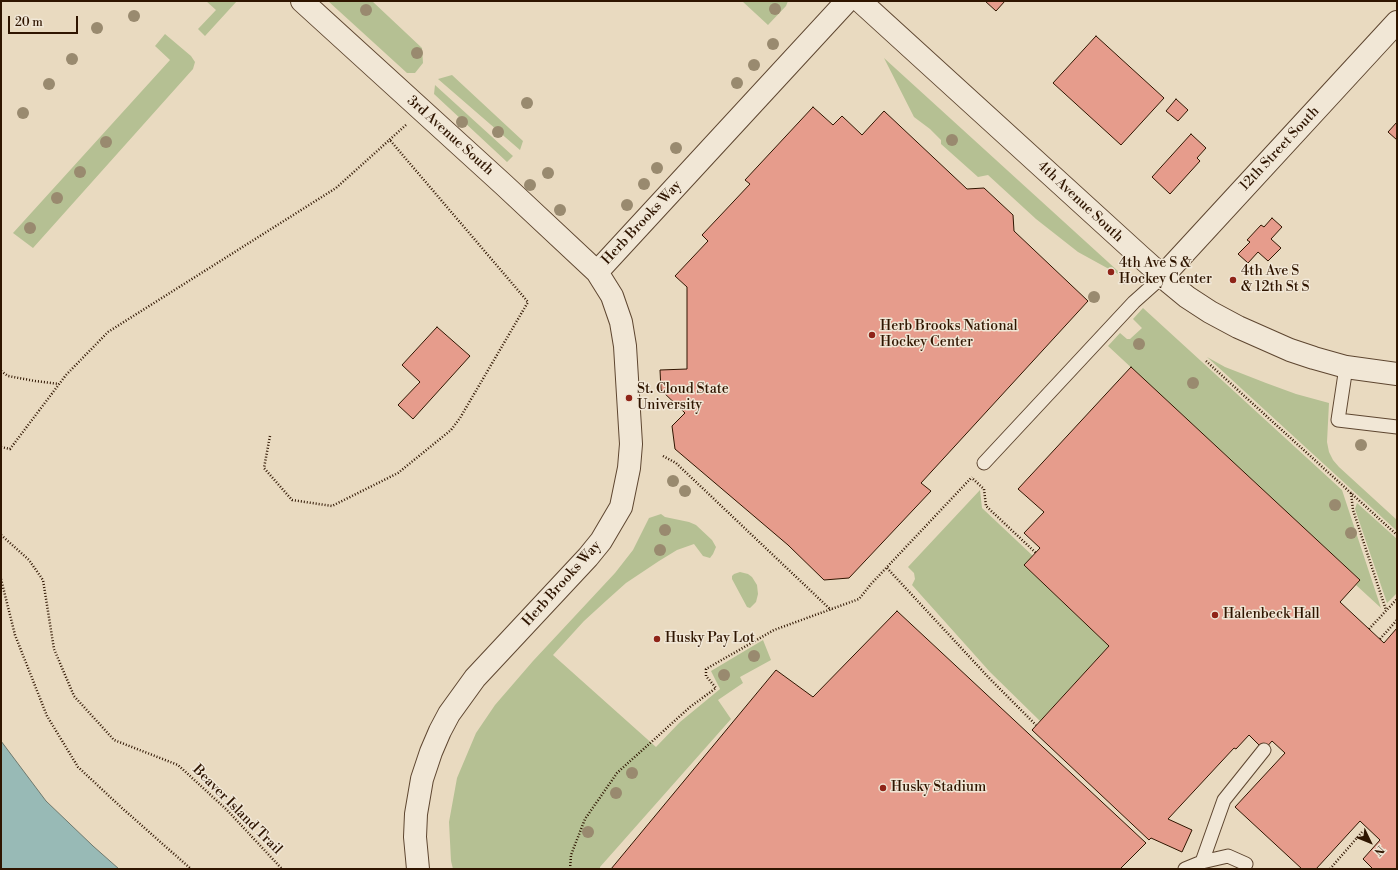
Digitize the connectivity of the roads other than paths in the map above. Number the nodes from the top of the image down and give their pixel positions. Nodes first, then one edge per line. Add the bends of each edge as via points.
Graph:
1 (302, 1) edge
2 (847, 1) edge
3 (860, 1) edge
4 (1397, 22) edge
5 (597, 272) junction
6 (1162, 277) junction
7 (1346, 367) junction
8 (1397, 374) edge
9 (1397, 427) edge
10 (984, 463) road end
11 (1264, 750) dead end
12 (1202, 862) junction
13 (1246, 864) dead end
14 (418, 869) edge
15 (1185, 869) edge

1 - 5 street, 3rd Avenue South
2 - 5 street, Herb Brooks Way
3 - 6 street, 4th Avenue South
4 - 6 street, 12th Street South
5 - 14 street, Herb Brooks Way via 612,296 626,346 631,444 621,508 588,557 475,678 449,714 431,752 422,779 416,814
6 - 7 street, 4th Avenue South via 1210,312 1238,327 1290,350
6 - 10 lane via 1134,302
7 - 8 street, 4th Avenue South
7 - 9 lane via 1338,420
11 - 12 lane via 1224,800
12 - 13 lane via 1228,856
12 - 15 lane

